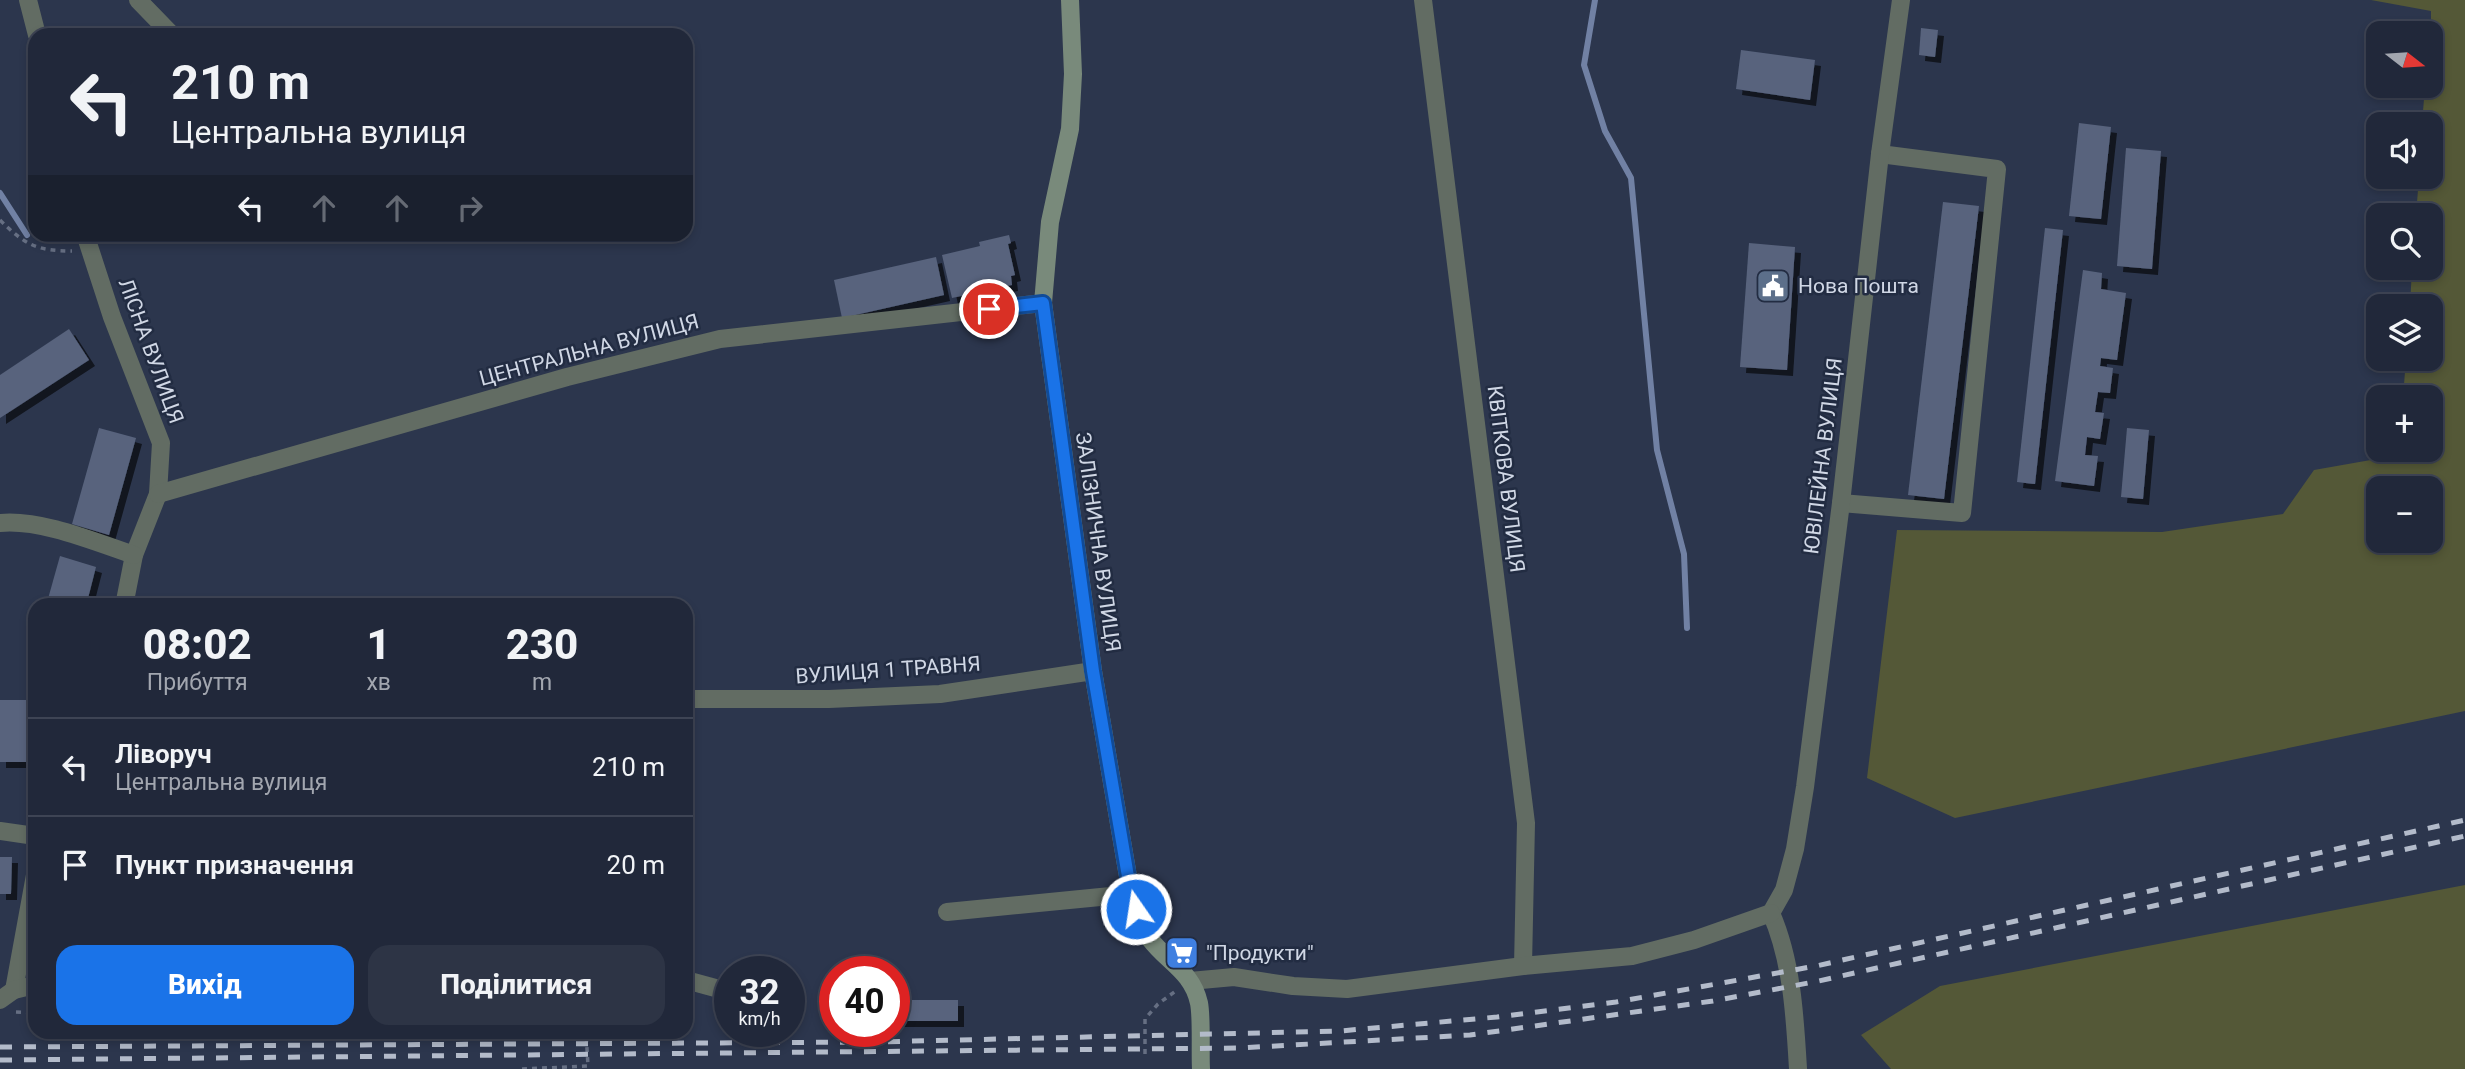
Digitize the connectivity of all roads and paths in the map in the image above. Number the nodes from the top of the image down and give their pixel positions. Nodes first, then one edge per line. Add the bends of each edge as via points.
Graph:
1 (138, 0) edge
2 (1070, 0) edge
3 (1423, 0) edge
4 (1901, 0) edge
5 (35, 2) edge
6 (37, 28) edge
7 (165, 28) edge
8 (1880, 154) junction
9 (0, 220) edge
10 (88, 243) edge
11 (1043, 303) junction
12 (158, 494) junction
13 (1841, 503) junction
14 (0, 523) edge
15 (134, 555) junction
16 (126, 598) edge
17 (1093, 671) junction
18 (693, 699) edge
19 (0, 831) edge
20 (28, 835) edge
21 (1131, 894) junction
22 (28, 906) edge
23 (947, 912) dead end
24 (1771, 913) junction
25 (1523, 966) junction
26 (1190, 981) junction
27 (693, 982) edge
28 (714, 988) edge
29 (28, 989) edge
30 (7, 1001) edge
31 (28, 1010) edge
32 (586, 1039) edge
33 (1145, 1054) dead end
34 (522, 1069) edge
35 (1201, 1069) edge
36 (1798, 1069) edge

1 - 7 street
2 - 11 street, ЗАЛІЗНИЧНА ВУЛИЦЯ via 1070,129 1050,222
3 - 25 street, КВІТКОВА ВУЛИЦЯ via 1527,823
4 - 8 street, ЮВІЛЕЙНА ВУЛИЦЯ
5 - 6 street
8 - 13 street, ЮВІЛЕЙНА ВУЛИЦЯ
8 - 13 street via 1997,169 1962,513
9 - 10 path via 20,240 45,251
10 - 12 street, ЛІСНА ВУЛИЦЯ via 161,443
11 - 12 street, ЦЕНТРАЛЬНА ВУЛИЦЯ via 720,339 567,377
11 - 17 street, ЗАЛІЗНИЧНА ВУЛИЦЯ
12 - 15 street, ЛІСНА ВУЛИЦЯ
13 - 24 street, ЮВІЛЕЙНА ВУЛИЦЯ via 1797,836 1784,890
14 - 15 street via 44,528
15 - 16 street, ЛІСНА ВУЛИЦЯ
17 - 18 street, ВУЛИЦЯ 1 ТРАВНЯ via 940,694
17 - 21 street, ЗАЛІЗНИЧНА ВУЛИЦЯ
19 - 20 street
21 - 23 street
21 - 26 street, ЗАЛІЗНИЧНА ВУЛИЦЯ via 1140,924 1152,942
22 - 30 street
24 - 25 street via 1632,956
24 - 36 street via 1782,938
25 - 26 street via 1347,989 1234,977
26 - 33 path via 1158,1004 1145,1020
26 - 35 street, ЗАЛІЗНИЧНА ВУЛИЦЯ via 1199,1004
27 - 28 street
29 - 30 street
30 - 31 path
32 - 34 path via 588,1066

